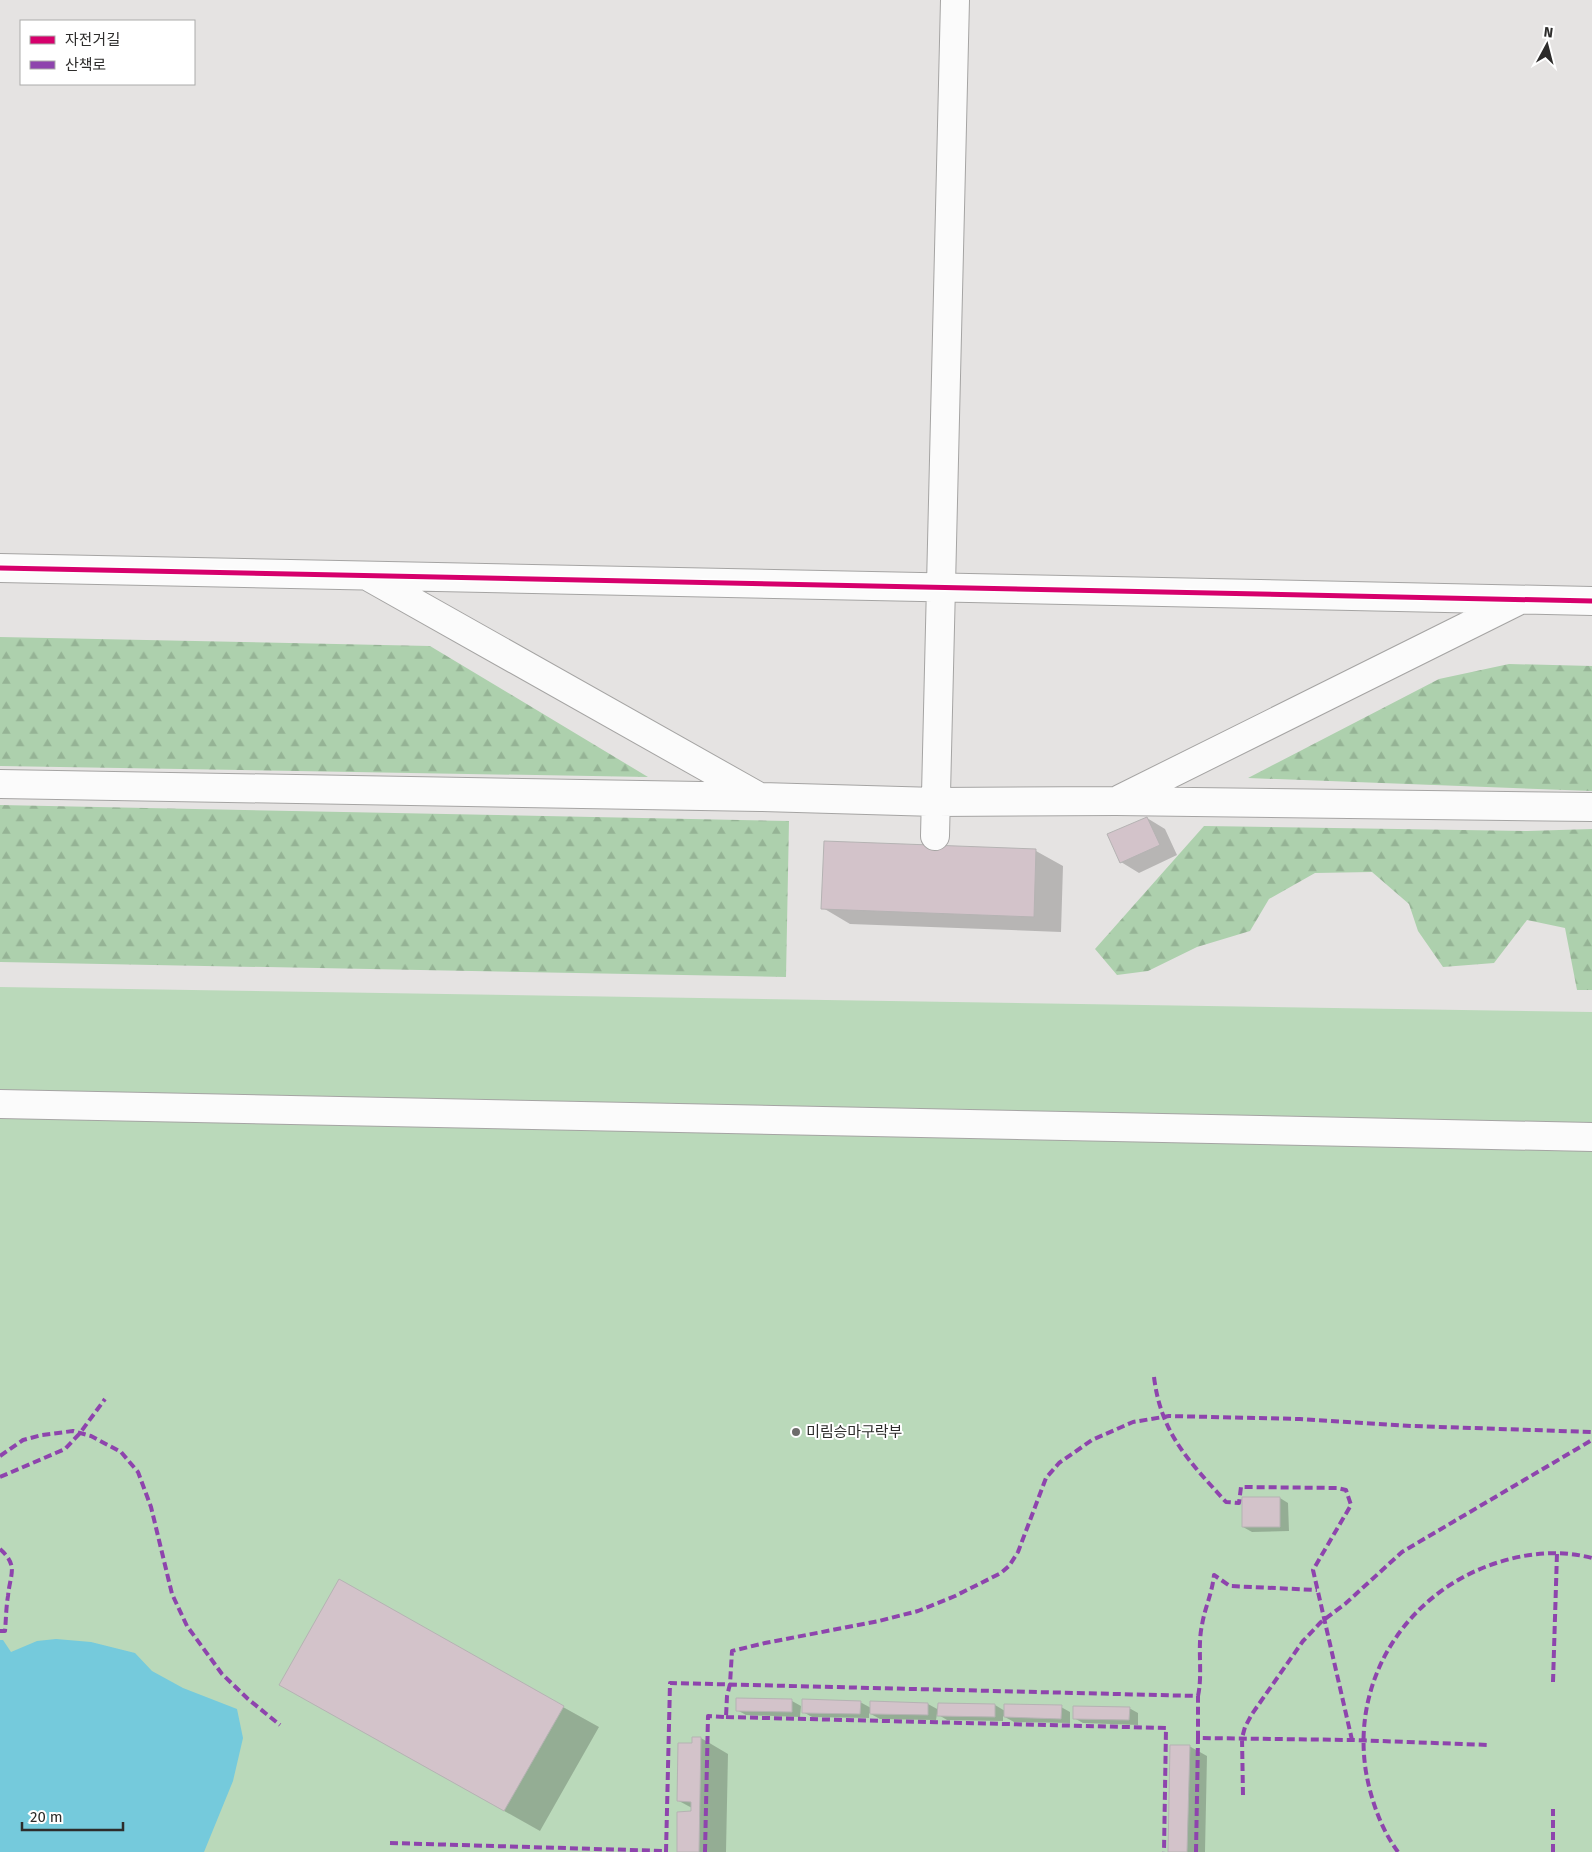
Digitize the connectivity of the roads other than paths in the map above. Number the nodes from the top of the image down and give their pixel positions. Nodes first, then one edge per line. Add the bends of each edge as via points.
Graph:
1 (955, 0) edge
2 (0, 568) edge
3 (366, 576) junction
4 (942, 588) junction
5 (1522, 599) junction
6 (1592, 601) edge
7 (0, 784) edge
8 (760, 797) junction
9 (1116, 801) junction
10 (936, 802) junction
11 (1592, 807) edge
12 (935, 836) dead end
13 (0, 1104) edge
14 (1592, 1137) edge

1 - 4 street
2 - 3 street
3 - 4 street
3 - 8 street
4 - 5 street
4 - 10 street
5 - 6 street
5 - 9 street
7 - 8 street
8 - 10 street
9 - 10 street
9 - 11 street
10 - 12 street
13 - 14 street

